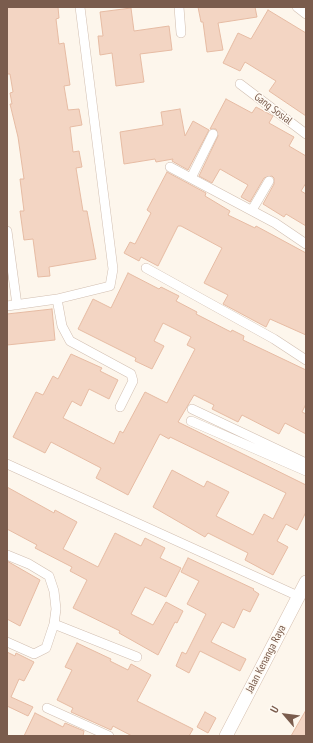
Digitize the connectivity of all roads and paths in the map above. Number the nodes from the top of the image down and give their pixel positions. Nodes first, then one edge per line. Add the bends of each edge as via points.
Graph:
1 (80, 7) edge
2 (179, 7) edge
3 (297, 7) edge
4 (306, 14) edge
5 (181, 32) dead end
6 (240, 84) dead end
7 (213, 134) dead end
8 (306, 134) edge
9 (170, 167) dead end
10 (192, 178) junction
11 (269, 181) dead end
12 (252, 210) junction
13 (7, 231) edge
14 (306, 244) edge
15 (146, 268) dead end
16 (57, 299) junction
17 (17, 305) junction
18 (7, 306) edge
19 (306, 360) edge
20 (120, 407) dead end
21 (192, 409) dead end
22 (191, 421) dead end
23 (306, 463) edge
24 (7, 464) edge
25 (306, 471) edge
26 (7, 555) edge
27 (306, 582) edge
28 (298, 596) junction
29 (54, 624) junction
30 (7, 642) edge
31 (137, 657) dead end
32 (48, 708) dead end
33 (109, 736) edge
34 (226, 736) edge

1 - 16 street via 113,269 110,286
2 - 5 street
3 - 4 street
6 - 8 street, Gang Sosial
7 - 10 street
9 - 10 street
10 - 12 street
11 - 12 street
12 - 14 street
13 - 17 street
15 - 19 street via 274,339
16 - 17 street
16 - 20 street via 62,326 70,341 131,374 133,381
17 - 18 street
21 - 23 street
22 - 25 street
24 - 28 street
26 - 29 street via 49,576 54,591
27 - 28 street, Jalan Kenanga Raya
28 - 34 street, Jalan Kenanga Raya
29 - 30 street via 46,648 34,654
29 - 31 street
32 - 33 street

